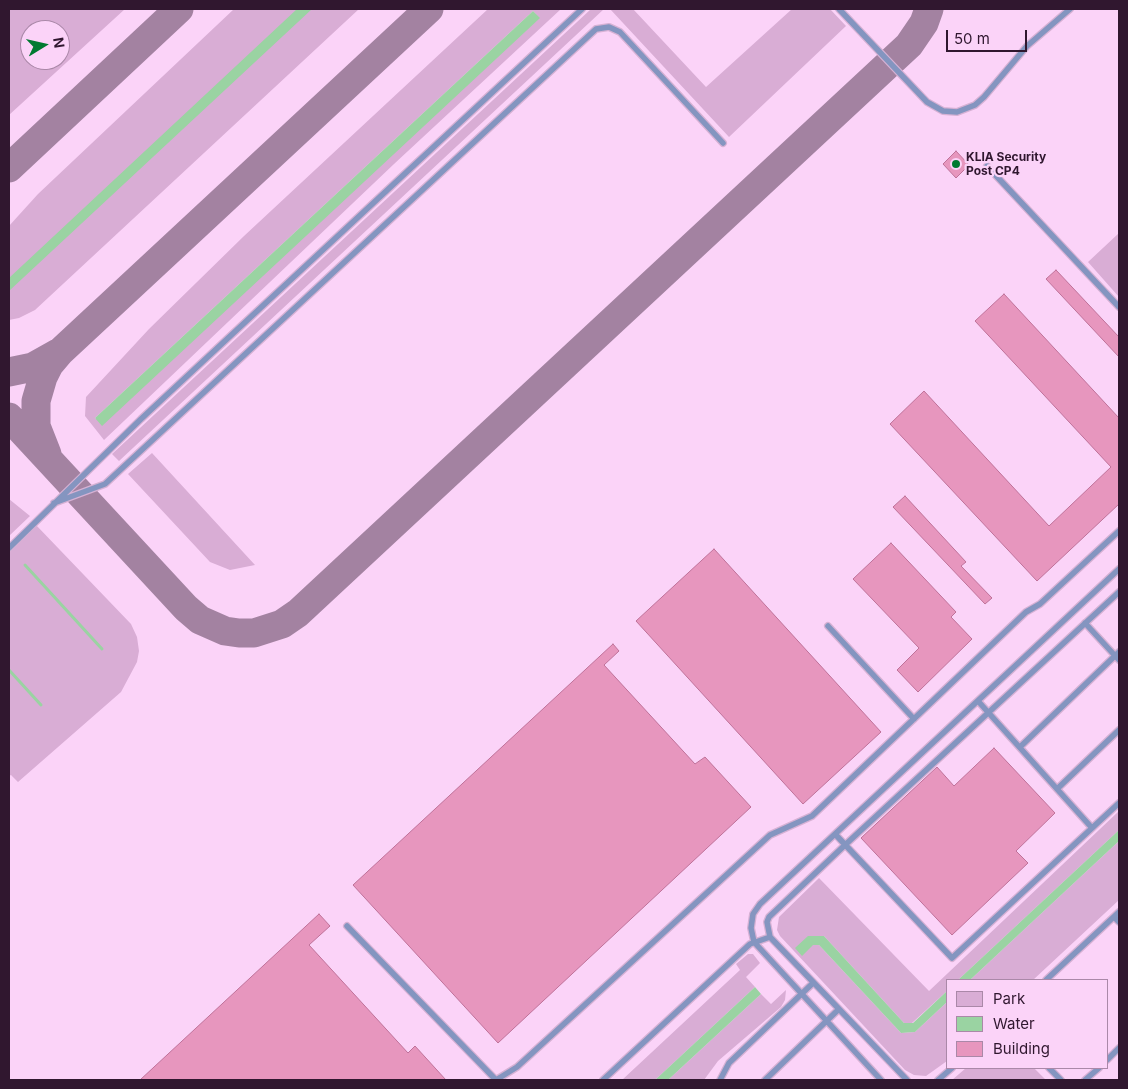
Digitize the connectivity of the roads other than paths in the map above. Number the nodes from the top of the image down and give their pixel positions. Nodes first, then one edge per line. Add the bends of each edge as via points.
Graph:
1 (582, 9) edge
2 (839, 9) edge
3 (1070, 9) edge
4 (723, 143) dead end
5 (987, 166) dead end
6 (1119, 307) edge
7 (54, 504) junction
8 (1119, 531) edge
9 (9, 548) edge
10 (1119, 569) edge
11 (1119, 592) edge
12 (1085, 624) junction
13 (828, 626) dead end
14 (1118, 656) edge
15 (978, 701) junction
16 (988, 713) junction
17 (914, 719) junction
18 (1119, 730) edge
19 (1020, 748) junction
20 (1057, 789) junction
21 (1119, 803) edge
22 (1092, 828) junction
23 (835, 834) junction
24 (845, 845) junction
25 (1119, 912) edge
26 (1114, 917) junction
27 (1119, 922) edge
28 (347, 926) dead end
29 (770, 937) junction
30 (754, 942) junction
31 (1047, 979) edge
32 (814, 983) junction
33 (801, 994) junction
34 (839, 1010) junction
35 (828, 1022) junction
36 (1119, 1048) edge
37 (1108, 1059) edge
38 (951, 1069) edge
39 (1051, 1069) edge
40 (1098, 1069) edge
41 (496, 1080) edge
42 (603, 1080) edge
43 (720, 1080) edge
44 (765, 1080) edge
45 (881, 1080) edge
46 (907, 1080) edge
47 (938, 1080) edge
48 (1061, 1080) edge
49 (1085, 1080) edge

1 - 7 lane
2 - 3 lane via 927,102 943,111 957,112 975,105 984,97 1027,46
4 - 7 lane via 620,32 609,28 596,29 105,484
5 - 6 lane
7 - 9 lane
8 - 17 lane via 1040,604 1026,612
10 - 15 lane
11 - 12 lane
12 - 14 lane
12 - 16 lane
13 - 17 lane
14 - 19 lane
15 - 16 lane
15 - 23 lane
16 - 19 lane
16 - 24 lane
17 - 41 lane via 812,816 770,835 517,1067
18 - 20 lane
19 - 20 lane
20 - 22 lane
21 - 22 lane
22 - 24 lane via 952,958
23 - 24 lane
23 - 30 lane via 756,909 751,928
24 - 29 lane via 770,917 767,928
25 - 26 lane
26 - 27 lane
26 - 31 lane
28 - 41 lane
29 - 30 lane
29 - 32 lane
30 - 33 lane
30 - 42 lane
32 - 33 lane
32 - 34 lane
33 - 35 lane
33 - 43 lane via 729,1063
34 - 35 lane
34 - 46 lane
35 - 44 lane
35 - 45 lane
36 - 37 lane
38 - 47 lane
39 - 48 lane
40 - 49 lane

